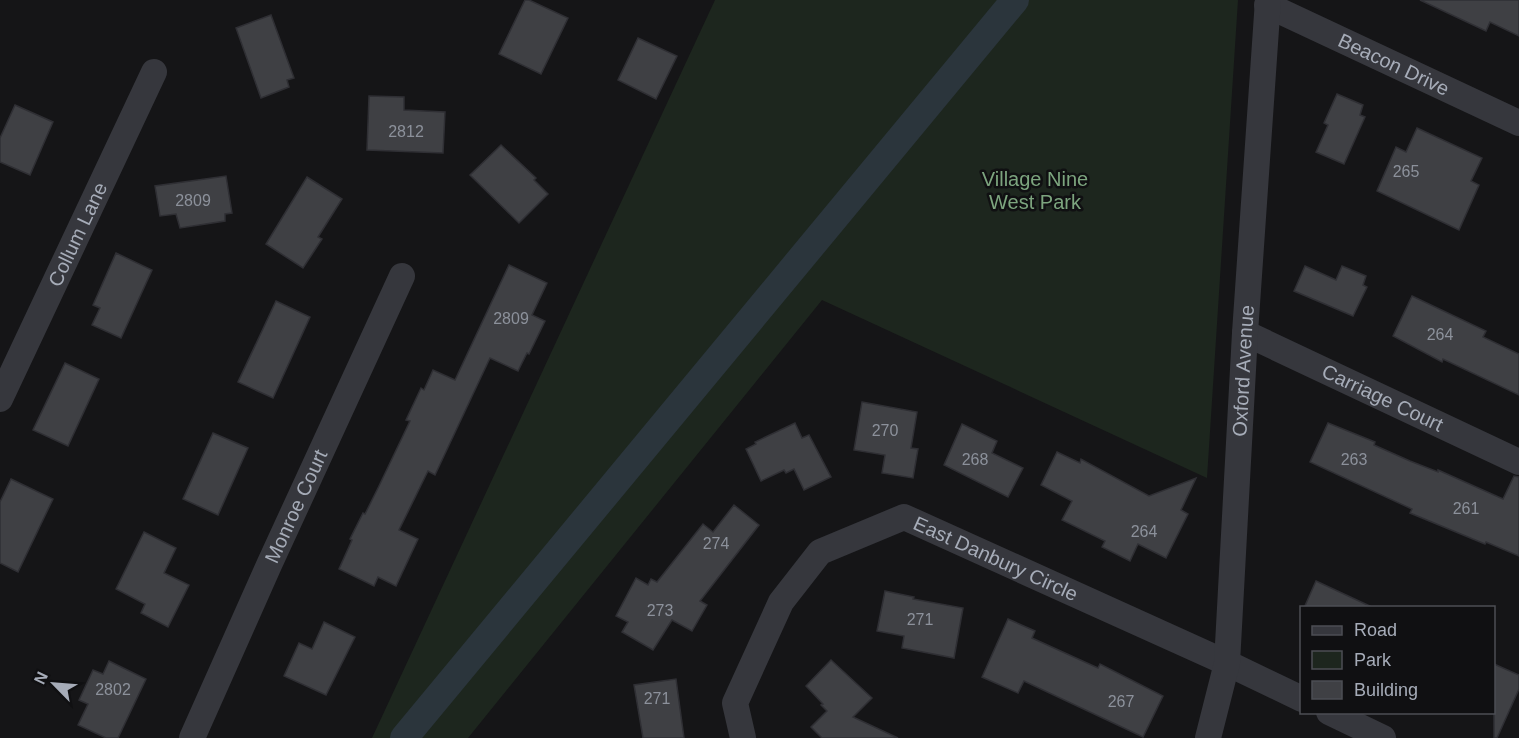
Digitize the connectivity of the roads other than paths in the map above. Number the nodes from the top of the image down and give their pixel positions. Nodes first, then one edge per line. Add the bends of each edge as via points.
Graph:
1 (1267, 3) edge
2 (154, 72) dead end
3 (1519, 123) edge
4 (402, 276) dead end
5 (1245, 333) junction
6 (0, 399) edge
7 (1519, 462) edge
8 (1227, 663) junction
9 (1300, 698) edge
10 (1333, 714) edge
11 (192, 738) edge
12 (742, 738) edge
13 (1208, 738) edge
14 (1383, 738) edge

1 - 3 street, Beacon Drive
1 - 5 street, Oxford Avenue
2 - 6 street, Collum Lane
4 - 11 street, Monroe Court
5 - 7 street, Carriage Court
5 - 8 street, Oxford Avenue
8 - 9 street, East Danbury Circle
8 - 12 street, East Danbury Circle via 904,517 820,552 782,602 735,703
8 - 13 street, Oxford Avenue
10 - 14 street

